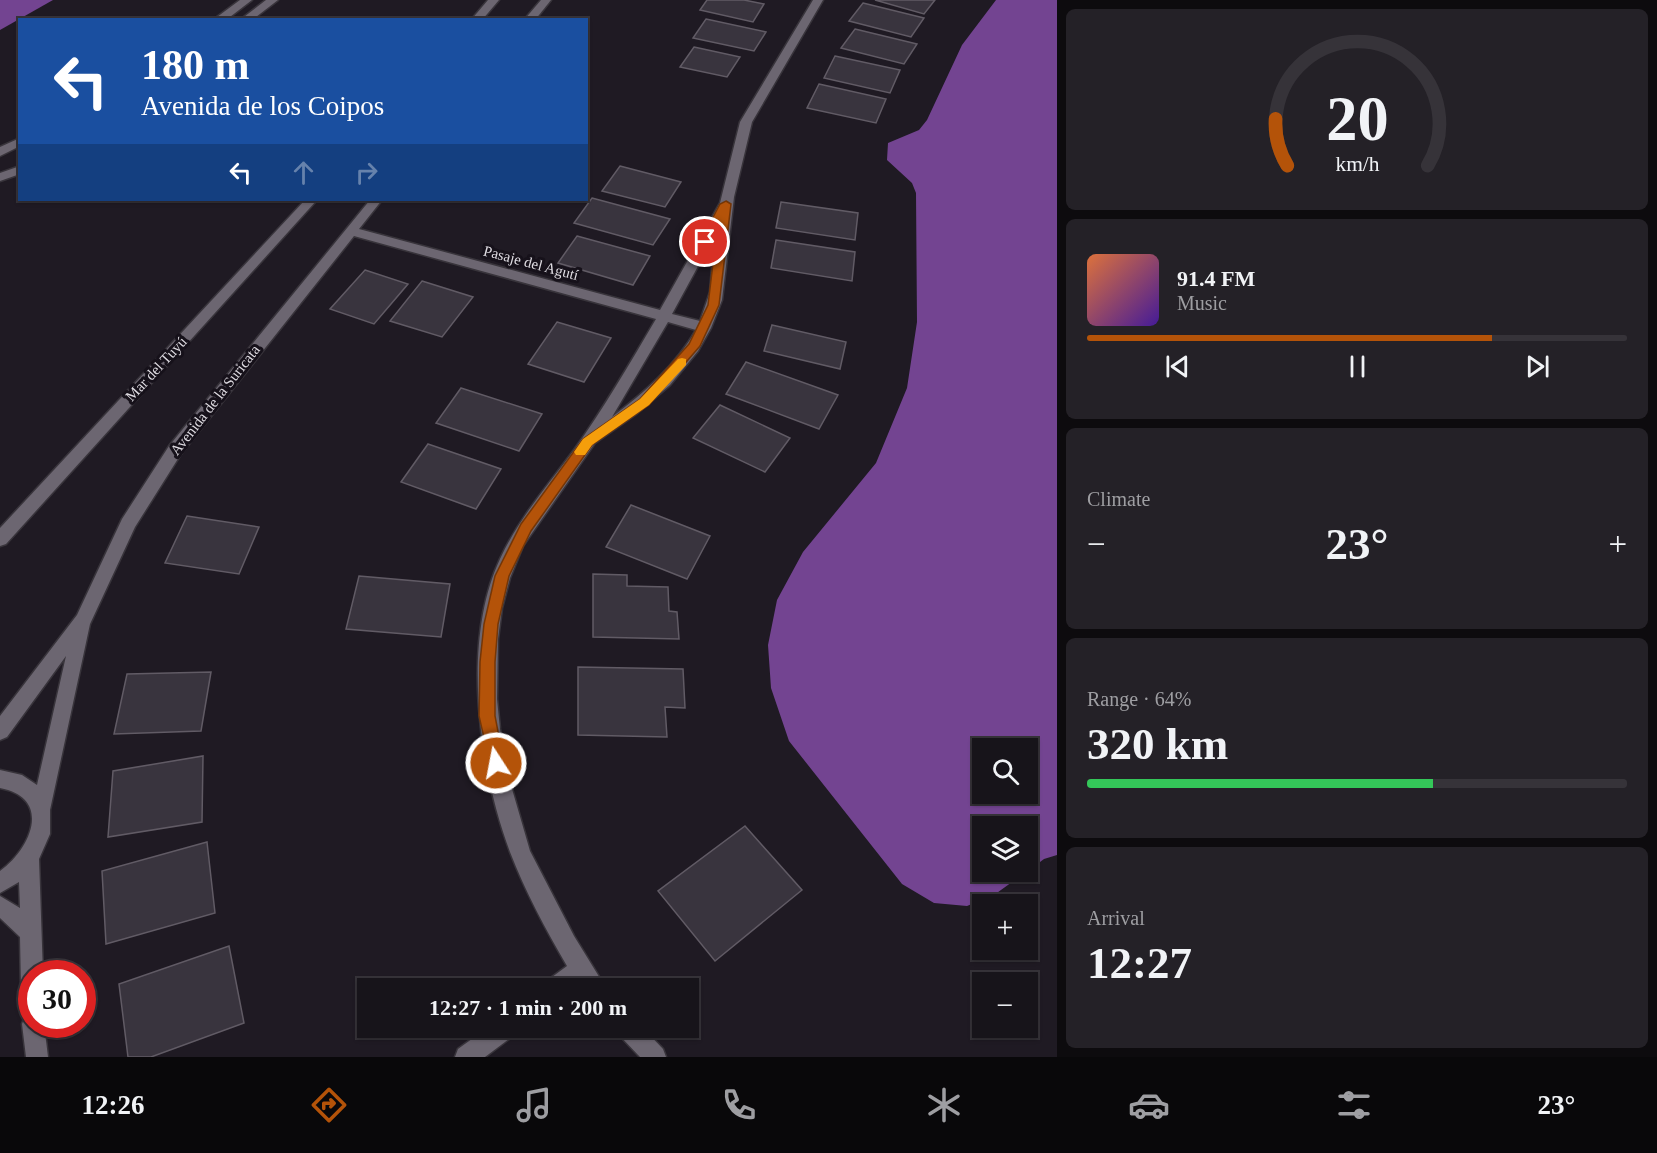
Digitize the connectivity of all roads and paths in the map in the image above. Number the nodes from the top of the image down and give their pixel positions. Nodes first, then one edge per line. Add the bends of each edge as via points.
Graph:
1 (247, 0) edge
2 (273, 0) edge
3 (494, 0) edge
4 (546, 0) edge
5 (818, 0) edge
6 (221, 18) edge
7 (247, 18) edge
8 (478, 18) edge
9 (531, 18) edge
10 (18, 142) edge
11 (0, 152) edge
12 (310, 201) edge
13 (375, 201) edge
14 (726, 204) junction
15 (350, 231) junction
16 (665, 316) junction
17 (704, 327) junction
18 (587, 442) junction
19 (0, 539) edge
20 (83, 620) junction
21 (0, 731) edge
22 (0, 779) edge
23 (41, 808) junction
24 (28, 858) junction
25 (0, 884) edge
26 (0, 906) edge
27 (30, 932) junction
28 (31, 960) edge
29 (580, 970) junction
30 (569, 978) edge
31 (587, 978) edge
32 (35, 1038) edge
33 (492, 1038) edge
34 (637, 1038) edge
35 (37, 1057) edge
36 (466, 1057) edge
37 (655, 1057) edge

1 - 6 street
2 - 7 street
3 - 8 street
4 - 9 street
5 - 14 street via 746,122
10 - 11 street
12 - 19 street, Mar del Tuyú
13 - 15 street, Avenida de la Suricata
14 - 16 street
14 - 17 street via 713,305
15 - 16 street, Pasaje del Agutí
15 - 20 street, Avenida de la Suricata via 174,450 128,524
16 - 17 street, Pasaje del Agutí
16 - 18 street
17 - 18 street via 694,346 644,402
18 - 29 street via 526,528 502,576 491,624 487,716 501,786 524,860
20 - 21 street, Avenida de la Suricata
20 - 23 street, Avenida de la Suricata
22 - 23 street via 23,784
23 - 24 street, Avenida de la Suricata via 38,841
24 - 25 street, Avenida de la Suricata
24 - 27 street
26 - 27 street
27 - 28 street
29 - 30 street
29 - 31 street
32 - 35 street
33 - 36 street
34 - 37 street

